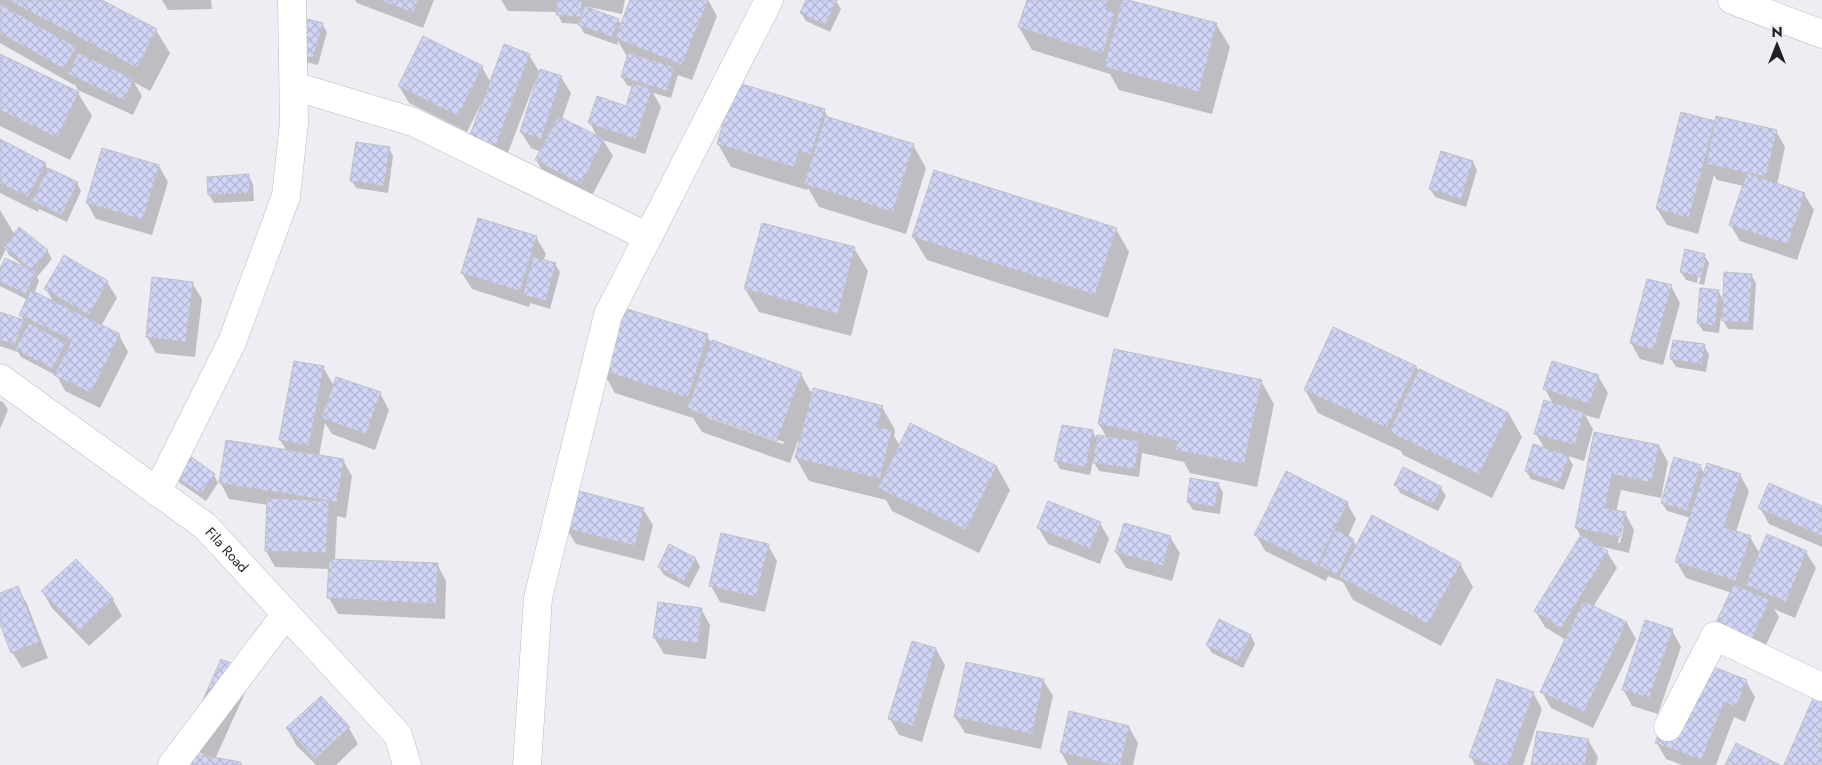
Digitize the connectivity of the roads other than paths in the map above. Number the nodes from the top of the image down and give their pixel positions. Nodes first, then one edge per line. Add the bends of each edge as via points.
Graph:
1 (292, 0) edge
2 (769, 0) edge
3 (1732, 0) edge
4 (1822, 34) edge
5 (294, 86) junction
6 (648, 237) junction
7 (0, 378) edge
8 (157, 492) junction
9 (286, 614) junction
10 (1822, 687) edge
11 (1668, 727) dead end
12 (172, 765) edge
13 (407, 765) edge
14 (527, 765) edge

1 - 5 main road
2 - 6 main road
3 - 4 main road
5 - 6 main road via 413,122
5 - 8 main road via 294,123 286,196 232,342
6 - 14 main road via 608,315 538,598
7 - 8 main road, Fila Road
8 - 9 main road, Fila Road via 205,526
9 - 12 main road
9 - 13 main road, Fila Road via 398,735
10 - 11 main road via 1715,636

